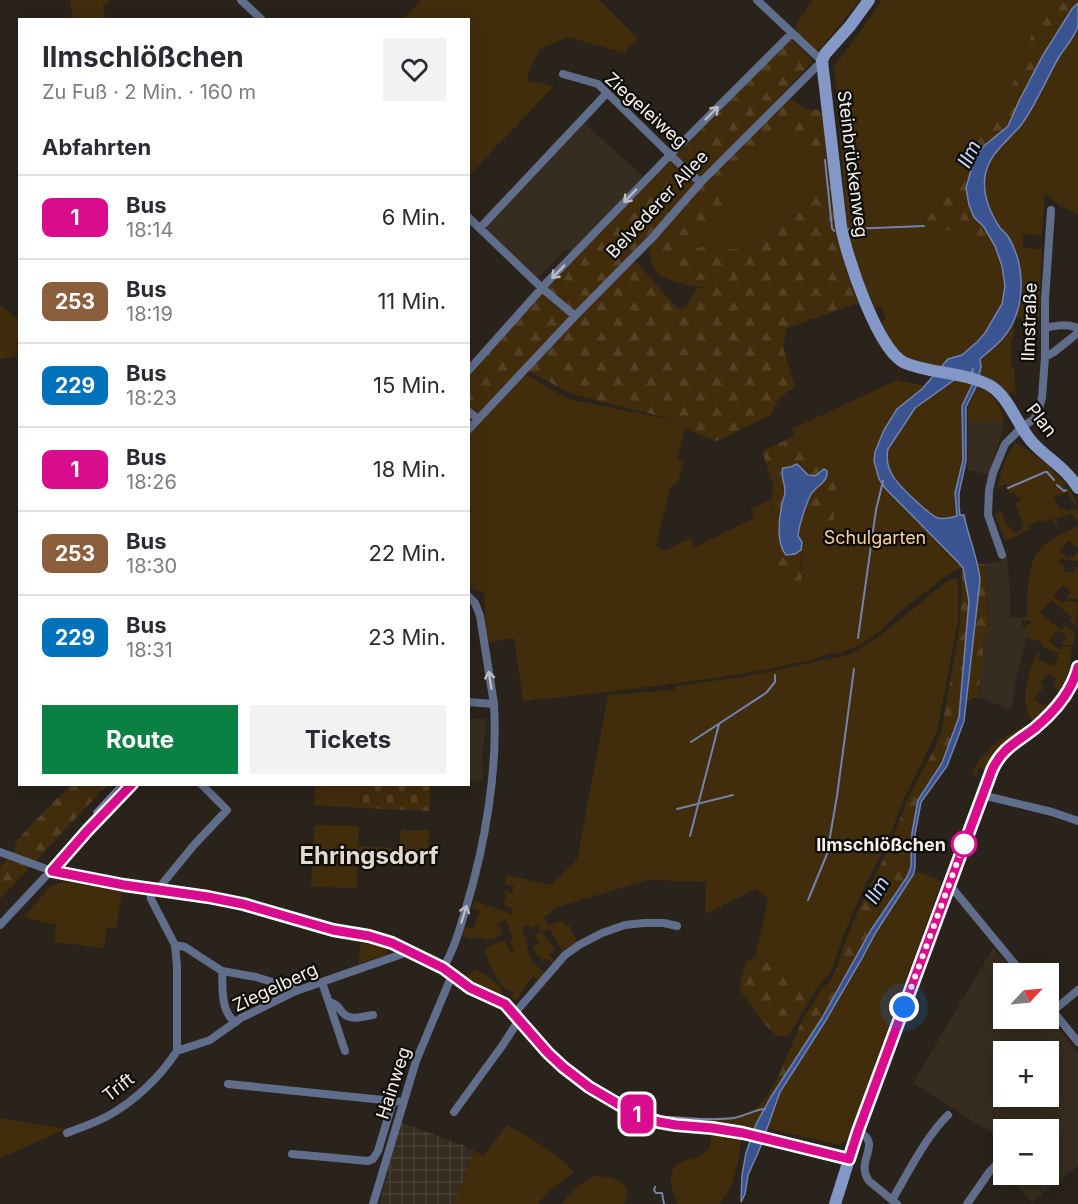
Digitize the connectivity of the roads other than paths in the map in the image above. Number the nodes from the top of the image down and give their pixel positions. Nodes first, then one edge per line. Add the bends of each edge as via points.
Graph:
1 (242, 0) edge
2 (757, 0) edge
3 (869, 0) edge
4 (260, 18) edge
5 (792, 33) junction
6 (822, 61) junction
7 (563, 74) dead end
8 (607, 93) junction
9 (671, 154) junction
10 (700, 182) junction
11 (1051, 210) dead end
12 (470, 219) edge
13 (480, 228) junction
14 (542, 288) junction
15 (575, 316) junction
16 (1045, 328) junction
17 (1078, 328) edge
18 (1078, 333) edge
19 (1045, 357) junction
20 (470, 369) edge
21 (1004, 399) joint
22 (470, 413) edge
23 (478, 419) junction
24 (470, 428) edge
25 (1022, 428) junction
26 (1077, 485) edge
27 (1002, 555) dead end
28 (470, 598) edge
29 (1077, 674) edge
30 (470, 702) edge
31 (494, 704) junction
32 (130, 786) edge
33 (203, 786) edge
34 (982, 795) junction
35 (1078, 821) edge
36 (0, 852) edge
37 (52, 871) junction
38 (948, 887) junction
39 (154, 889) junction
40 (0, 925) edge
41 (677, 926) dead end
42 (175, 945) junction
43 (408, 952) junction
44 (1014, 963) edge
45 (443, 968) junction
46 (222, 971) junction
47 (452, 975) junction
48 (322, 982) junction
49 (1078, 990) edge
50 (296, 991) junction
51 (330, 1002) junction
52 (1059, 1003) edge
53 (373, 1015) dead end
54 (517, 1017) junction
55 (1059, 1018) edge
56 (236, 1022) junction
57 (1078, 1042) edge
58 (177, 1051) junction
59 (345, 1051) dead end
60 (228, 1084) dead end
61 (393, 1101) junction
62 (403, 1102) junction
63 (454, 1112) dead end
64 (948, 1115) dead end
65 (858, 1131) junction
66 (67, 1133) dead end
67 (292, 1154) dead end
68 (849, 1159) junction
69 (993, 1168) edge
70 (894, 1202) edge
71 (373, 1204) edge
72 (835, 1204) edge
73 (967, 1204) edge

1 - 4 street
2 - 5 street
3 - 6 street, Belvederer Allee
5 - 6 street
9 -> 5 street, Belvederer Allee
6 - 10 street, Belvederer Allee
6 - 21 street, Steinbrückenweg via 840,223 858,286 886,345 906,363 984,383
7 - 8 street, Ziegeleiweg via 598,84
8 - 9 street, Ziegeleiweg
8 - 13 street
9 - 10 street, Ziegeleiweg
9 -> 14 street, Belvederer Allee
10 - 15 street, Belvederer Allee via 652,238
11 - 16 street, Ilmstraße
12 - 13 street
13 - 14 street
14 - 15 street
14 - 20 street, Belvederer Allee
15 - 23 street, Belvederer Allee
16 - 17 street via 1067,324
16 - 19 street, Ilmstraße
18 - 19 street
19 - 25 street, Ilmstraße via 1038,411
21 - 25 street, Plan
22 - 23 street
23 - 24 street, Belvederer Allee
25 - 26 street, Plan
25 - 27 street, Ilmstraße via 1005,444 989,490 988,515
31 -> 28 street via 480,616
29 - 34 street via 1044,720 999,756
30 - 31 street
45 -> 31 street via 460,927 483,841
32 - 37 street
33 - 39 street via 227,810
34 - 35 street
34 - 38 street
36 - 37 street
37 - 39 street
37 - 40 street
38 - 44 street
38 - 65 street
39 - 42 street via 151,899
39 - 43 street via 243,904 333,930 369,936
41 - 54 street via 625,926 579,945 565,955
42 - 46 street via 186,947
42 - 58 street
43 - 45 street
43 - 48 street, Ziegelberg
45 - 47 street
46 - 50 street
46 - 56 street via 226,1010
47 - 54 street via 505,1004
47 - 62 street, Hainweg
48 - 50 street, Ziegelberg
48 - 51 street
49 - 52 street
50 - 56 street, Ziegelberg
51 - 53 street via 350,1018
51 - 59 street
54 - 63 street via 502,1046
54 - 68 street via 563,1067 635,1114 676,1125 743,1133
55 - 57 street
56 - 58 street, Ziegelberg via 210,1040
58 - 66 street, Trift via 165,1069 127,1104
60 - 61 street
61 - 62 street
61 - 67 street, Hainweg via 373,1159
62 - 71 street, Hainweg
64 - 70 street via 927,1142
65 - 68 street
65 - 70 street via 868,1140 866,1176
68 - 72 street
69 - 73 street

